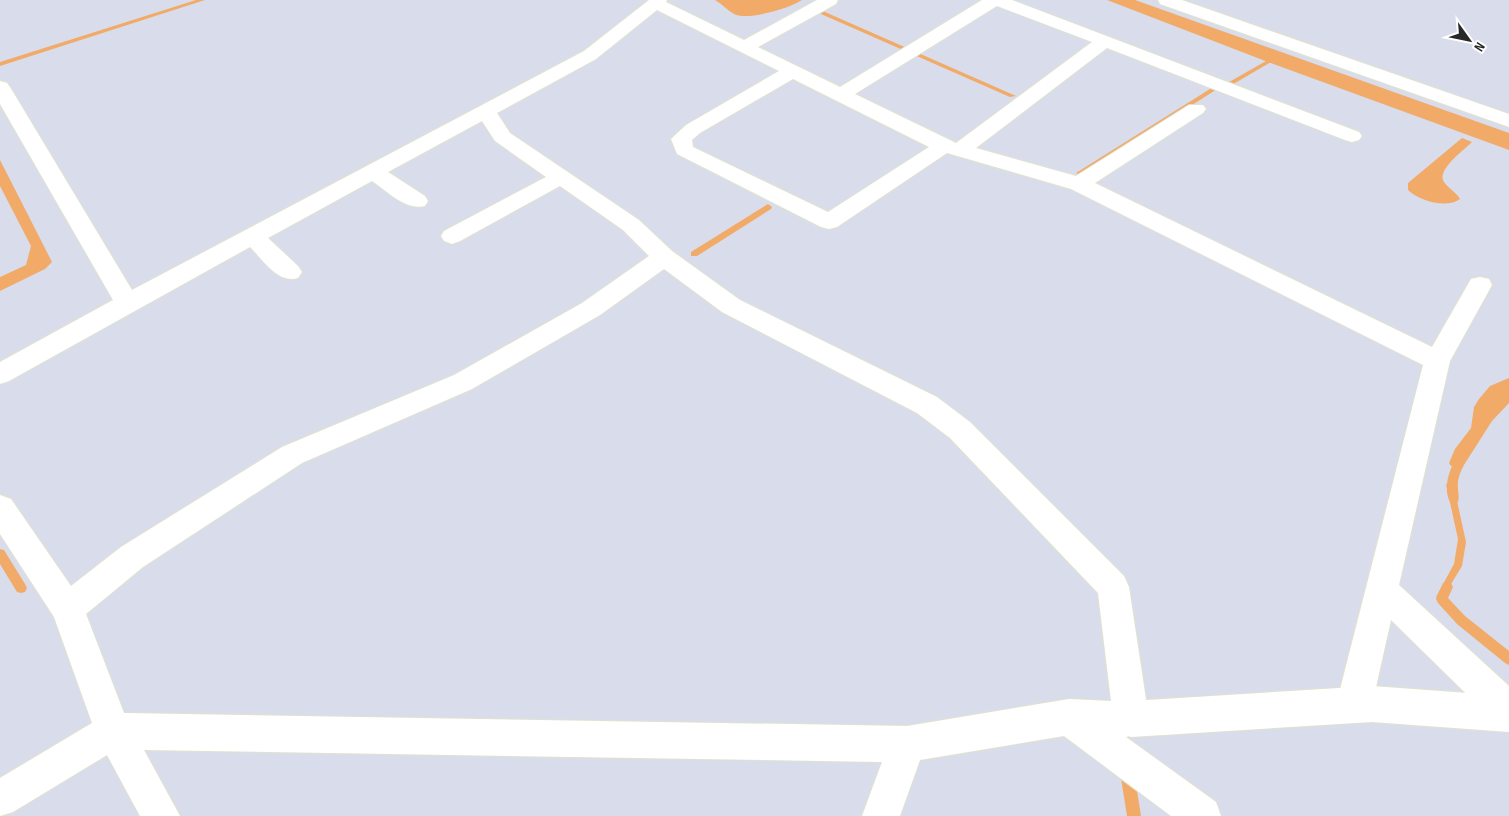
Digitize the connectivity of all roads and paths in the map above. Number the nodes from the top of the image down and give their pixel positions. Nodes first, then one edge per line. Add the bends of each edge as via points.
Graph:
1 (830, 0) edge
2 (996, 0) edge
3 (1166, 0) edge
4 (657, 1) edge
5 (1105, 41) junction
6 (744, 47) junction
7 (793, 72) junction
8 (0, 88) edge
9 (840, 95) junction
10 (1196, 110) dead end
11 (486, 111) junction
12 (1509, 121) edge
13 (1352, 136) dead end
14 (952, 149) junction
15 (373, 172) junction
16 (561, 177) junction
17 (1079, 184) junction
18 (417, 201) dead end
19 (252, 236) junction
20 (452, 236) dead end
21 (664, 257) junction
22 (290, 272) dead end
23 (1480, 285) dead end
24 (127, 303) junction
25 (1325, 306) junction
26 (1308, 324) dead end
27 (1437, 361) junction
28 (0, 374) edge
29 (0, 508) edge
30 (1382, 590) junction
31 (68, 609) junction
32 (1354, 705) junction
33 (1509, 712) edge
34 (1069, 717) junction
35 (1131, 719) junction
36 (113, 731) junction
37 (906, 744) junction
38 (0, 799) edge
39 (161, 816) edge
40 (881, 816) edge
41 (1202, 816) edge

1 - 6 street
2 - 5 street
2 - 9 street
3 - 12 street
4 - 6 street
4 - 11 street via 590,55
5 - 13 street
5 - 14 street
6 - 7 street
7 - 9 street
7 - 14 street via 693,129 681,139 684,150 830,222
8 - 24 street
9 - 14 street
10 - 17 street
11 - 15 street
11 - 16 street via 502,136
14 - 17 street
15 - 18 street
15 - 19 street
16 - 20 street
16 - 21 street via 631,225
17 - 25 street
19 - 22 street
19 - 24 street
21 - 31 street via 591,309 463,382 292,455 132,557
21 - 35 street via 731,306 927,405 960,430 1113,587
23 - 27 street
24 - 28 street
25 - 26 street
25 - 27 street
27 - 30 street
29 - 31 street
30 - 32 street
30 - 33 street
31 - 36 street
32 - 33 street
32 - 35 street
34 - 35 street
34 - 37 street
34 - 41 street
36 - 37 street
36 - 38 street
36 - 39 street
37 - 40 street

